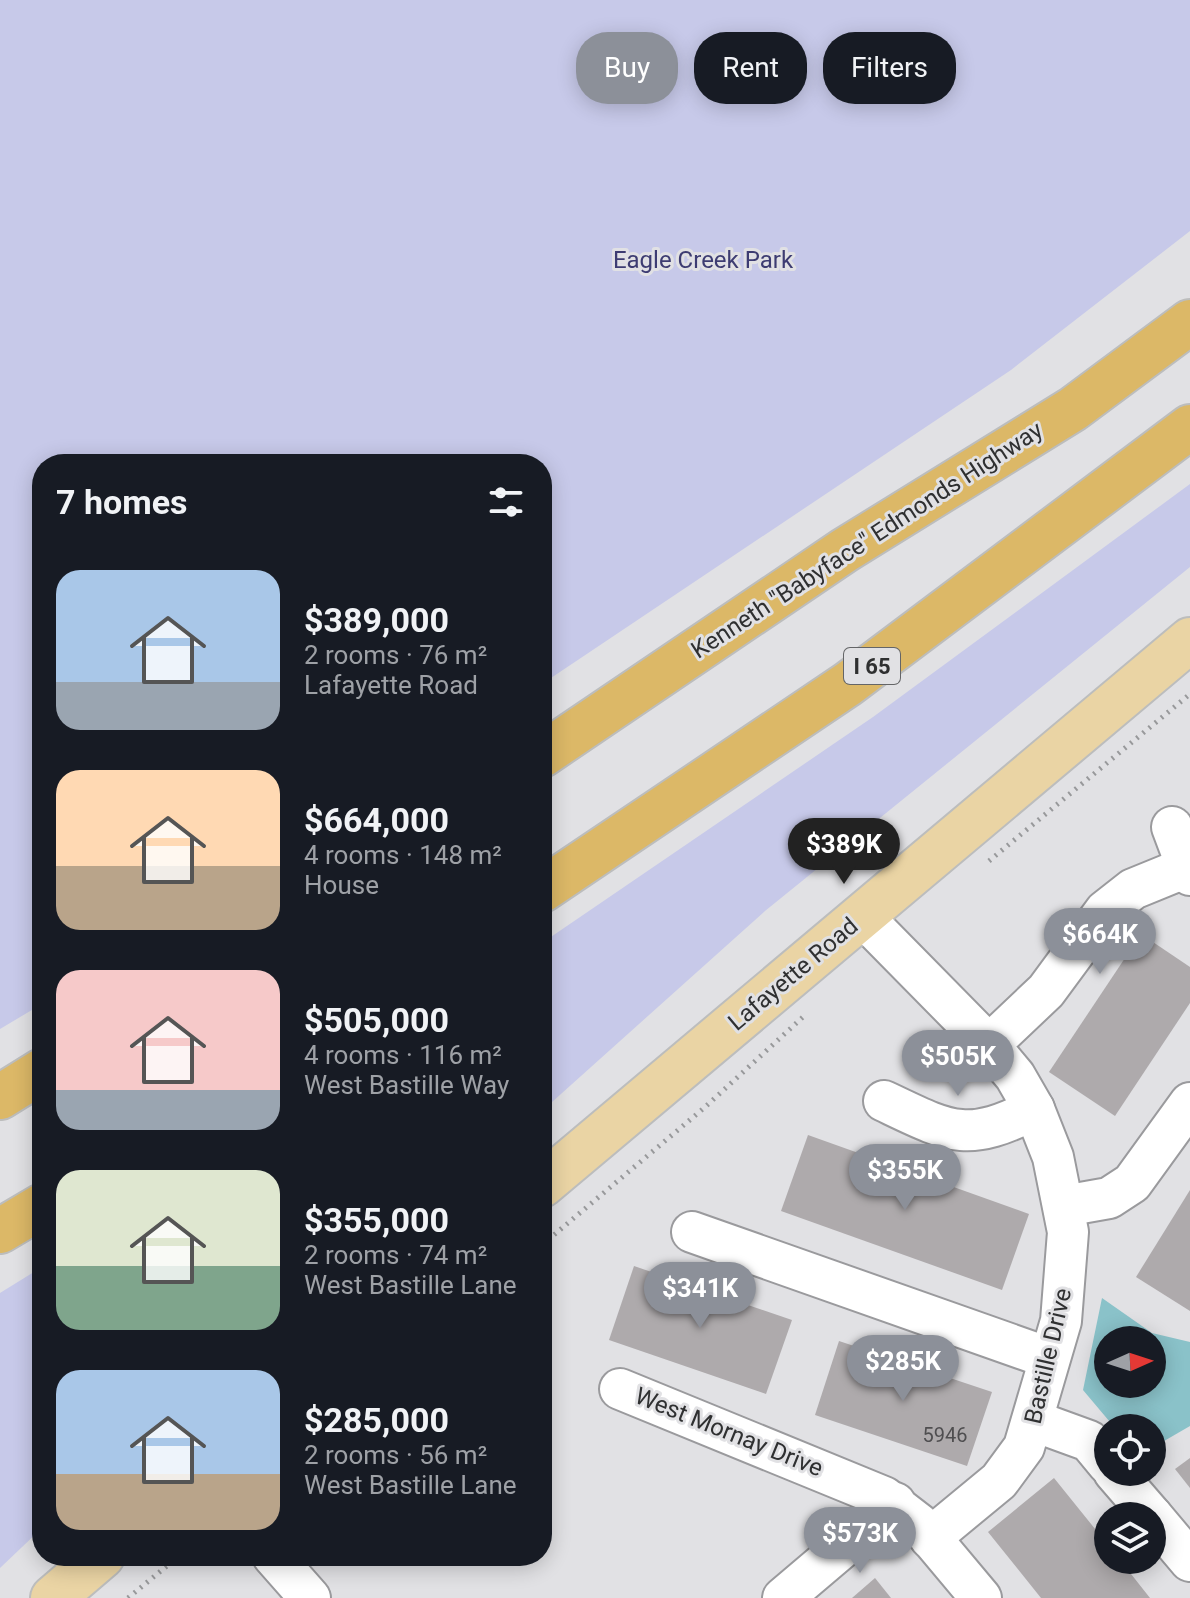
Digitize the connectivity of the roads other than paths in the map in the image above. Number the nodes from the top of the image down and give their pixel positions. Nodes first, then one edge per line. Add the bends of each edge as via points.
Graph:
1 (1190, 322) edge
2 (1190, 427) edge
3 (1190, 640) edge
4 (552, 748) edge
5 (1172, 827) dead end
6 (1189, 871) edge
7 (552, 883) edge
8 (862, 916) junction
9 (989, 1045) junction
10 (32, 1077) edge
11 (0, 1097) edge
12 (884, 1101) dead end
13 (1190, 1103) edge
14 (1034, 1109) junction
15 (552, 1177) edge
16 (1064, 1206) junction
17 (32, 1212) edge
18 (0, 1231) edge
19 (692, 1232) dead end
20 (1049, 1358) junction
21 (620, 1389) dead end
22 (1034, 1421) junction
23 (1094, 1447) edge
24 (1126, 1486) edge
25 (1140, 1502) edge
26 (895, 1503) junction
27 (1166, 1533) edge
28 (930, 1538) junction
29 (1190, 1561) edge
30 (90, 1566) edge
31 (282, 1566) edge
32 (53, 1598) edge
33 (310, 1598) edge
34 (783, 1598) edge
35 (981, 1598) edge

1 - 4 highway, Kenneth "Babyface" Edmonds Highway via 1073,409 845,550
2 - 7 highway, I 65 via 848,684
3 - 8 main road, Lafayette Road
5 - 6 street
6 - 9 street via 1133,889 1105,911 1046,991
8 - 9 street, Bastille Drive
8 - 15 main road, Lafayette Road
9 - 14 street, Bastille Drive
10 - 11 highway
12 - 14 street via 939,1126 968,1132 1001,1126
13 - 16 street via 1132,1183 1109,1198
14 - 16 street, Bastille Drive
16 - 20 street, Bastille Drive via 1064,1301
17 - 18 highway
19 - 20 street
20 - 22 street, Bastille Drive
21 - 26 street, West Mornay Drive
22 - 23 street
22 - 28 street, Bastille Drive via 1014,1465
24 - 25 street
26 - 28 street, West Mornay Drive
26 - 34 street
27 - 29 street
28 - 35 street, West Mornay Drive
30 - 32 main road
31 - 33 street

